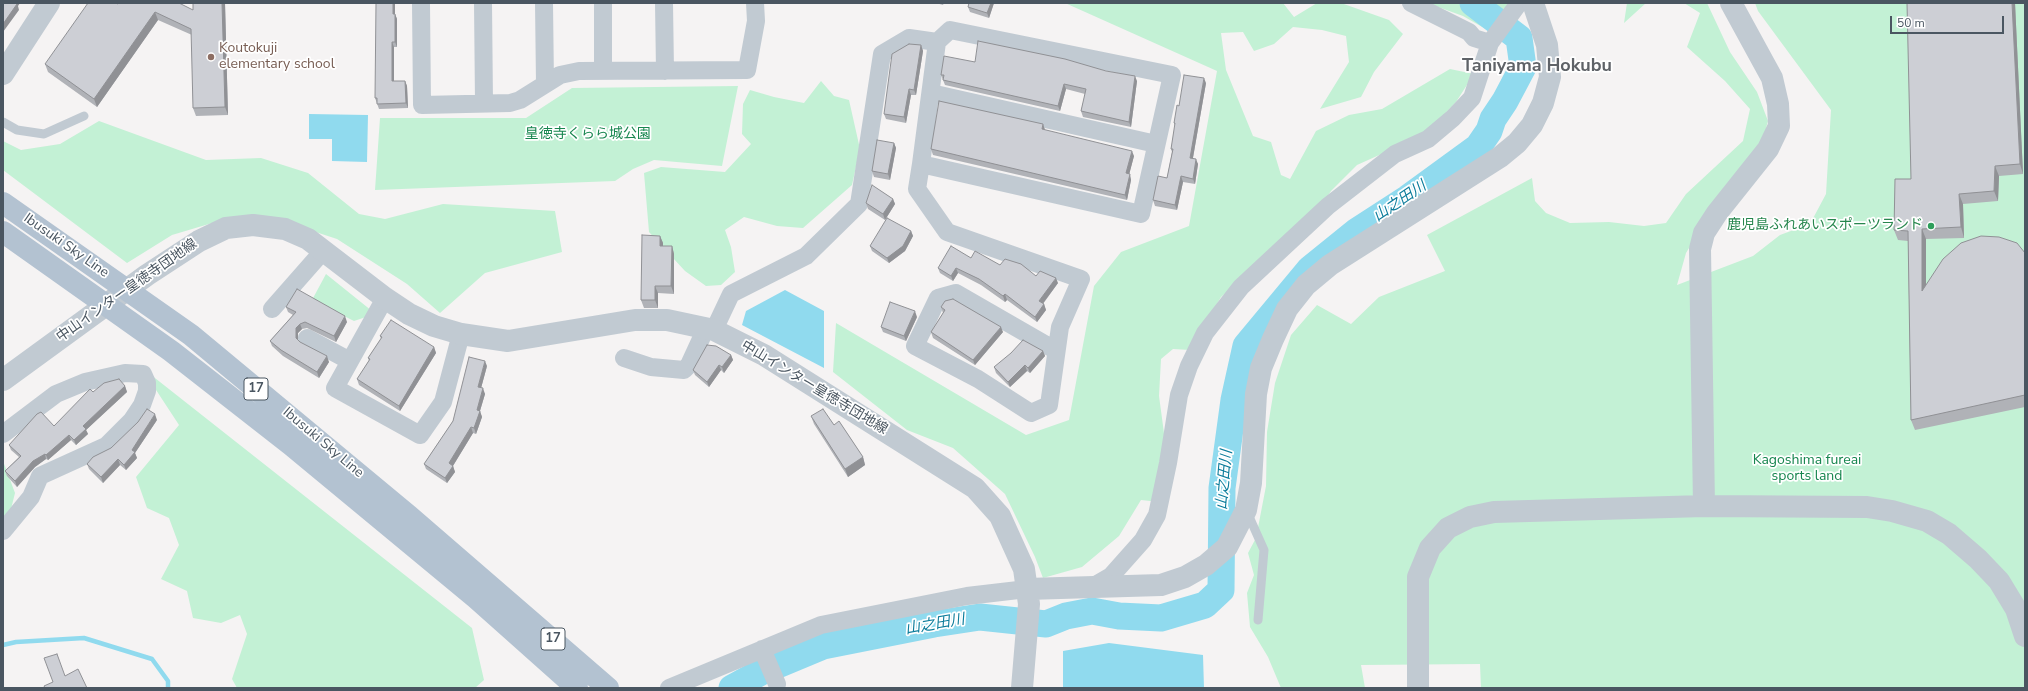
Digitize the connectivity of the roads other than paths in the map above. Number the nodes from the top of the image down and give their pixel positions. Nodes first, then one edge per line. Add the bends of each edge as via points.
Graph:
1 (49, 3) edge
2 (421, 3) edge
3 (483, 3) edge
4 (544, 3) edge
5 (602, 3) edge
6 (664, 3) edge
7 (755, 3) edge
8 (1411, 3) edge
9 (1732, 3) edge
10 (1523, 4) edge
11 (1493, 38) junction
12 (937, 42) junction
13 (603, 71) junction
14 (665, 71) junction
15 (3, 74) edge
16 (545, 84) junction
17 (931, 93) junction
18 (484, 103) junction
19 (84, 116) dead end
20 (3, 122) edge
21 (1156, 144) junction
22 (921, 164) junction
23 (3, 203) edge
24 (3, 232) edge
25 (324, 250) junction
26 (385, 298) junction
27 (272, 309) dead end
28 (710, 329) junction
29 (461, 334) junction
30 (307, 338) dead end
31 (1055, 350) junction
32 (624, 358) dead end
33 (350, 361) junction
34 (3, 380) edge
35 (3, 434) edge
36 (1704, 506) junction
37 (1244, 516) junction
38 (3, 530) edge
39 (1092, 587) junction
40 (1028, 596) junction
41 (1258, 620) dead end
42 (2025, 636) edge
43 (762, 649) junction
44 (777, 684) dead end
45 (577, 688) edge
46 (608, 688) edge
47 (669, 688) edge
48 (1022, 688) edge
49 (1418, 688) edge

1 - 15 street
2 - 18 street via 422,105
3 - 18 street
4 - 16 street
5 - 13 street
6 - 14 street
7 - 14 street via 756,22 747,70
8 - 11 street via 1469,32 1474,38
9 - 36 street via 1772,78 1778,104 1779,126 1768,149 1717,212 1704,233 1700,249
10 - 11 street
10 - 37 street via 1547,45 1550,77 1543,103 1532,125 1517,143 1500,157 1330,265 1306,285 1287,309 1261,368 1256,394 1251,483
11 - 39 street via 1472,98 1453,118 1428,139 1395,154 1328,206 1241,287 1205,333 1179,395 1157,515 1143,540 1111,576
12 - 17 street
12 - 21 street via 950,30 1172,75
12 - 28 street via 909,38 882,54 858,204 806,256 731,294
13 - 14 street
13 - 16 street via 568,73
16 - 18 street via 520,100
17 - 21 street
17 - 22 street
19 - 20 lane via 44,134 17,130
21 - 22 street via 1141,214
22 - 31 street via 917,189 947,232 1082,279 1060,327
23 - 46 main road, Ibusuki Sky Line / 17 via 191,335 307,430
24 - 45 main road, Ibusuki Sky Line / 17 via 171,351 290,444 476,598
25 - 26 street, 中山インター皇徳寺団地線
25 - 27 street
25 - 34 street, 中山インター皇徳寺団地線 via 308,239 285,229 253,225 226,228 198,241 147,275
26 - 29 street, 中山インター皇徳寺団地線 via 434,326
26 - 33 street
28 - 29 street, 中山インター皇徳寺団地線 via 667,320 634,320 508,341
28 - 32 street via 684,370 651,367
28 - 40 street, 中山インター皇徳寺団地線 via 764,355 974,488 1000,516 1024,569
29 - 33 street via 443,402 420,435 335,388
30 - 33 street
31 - 31 street via 1049,405 1031,413 978,379 915,346 938,298 956,293
35 - 38 street via 56,394 85,382 131,373 142,374 147,383 142,405 132,420 106,446 40,476 31,497
36 - 42 street via 1867,507 1927,521 1949,534 1999,581 2016,610
36 - 49 street via 1494,512 1470,517 1448,528 1430,548 1418,577
37 - 39 street via 1227,547 1206,566 1185,577 1161,585
37 - 41 lane via 1264,550
39 - 40 street
40 - 43 street via 967,596 821,625
40 - 48 street, 中山インター皇徳寺団地線 via 1028,631
43 - 44 street
43 - 47 street

